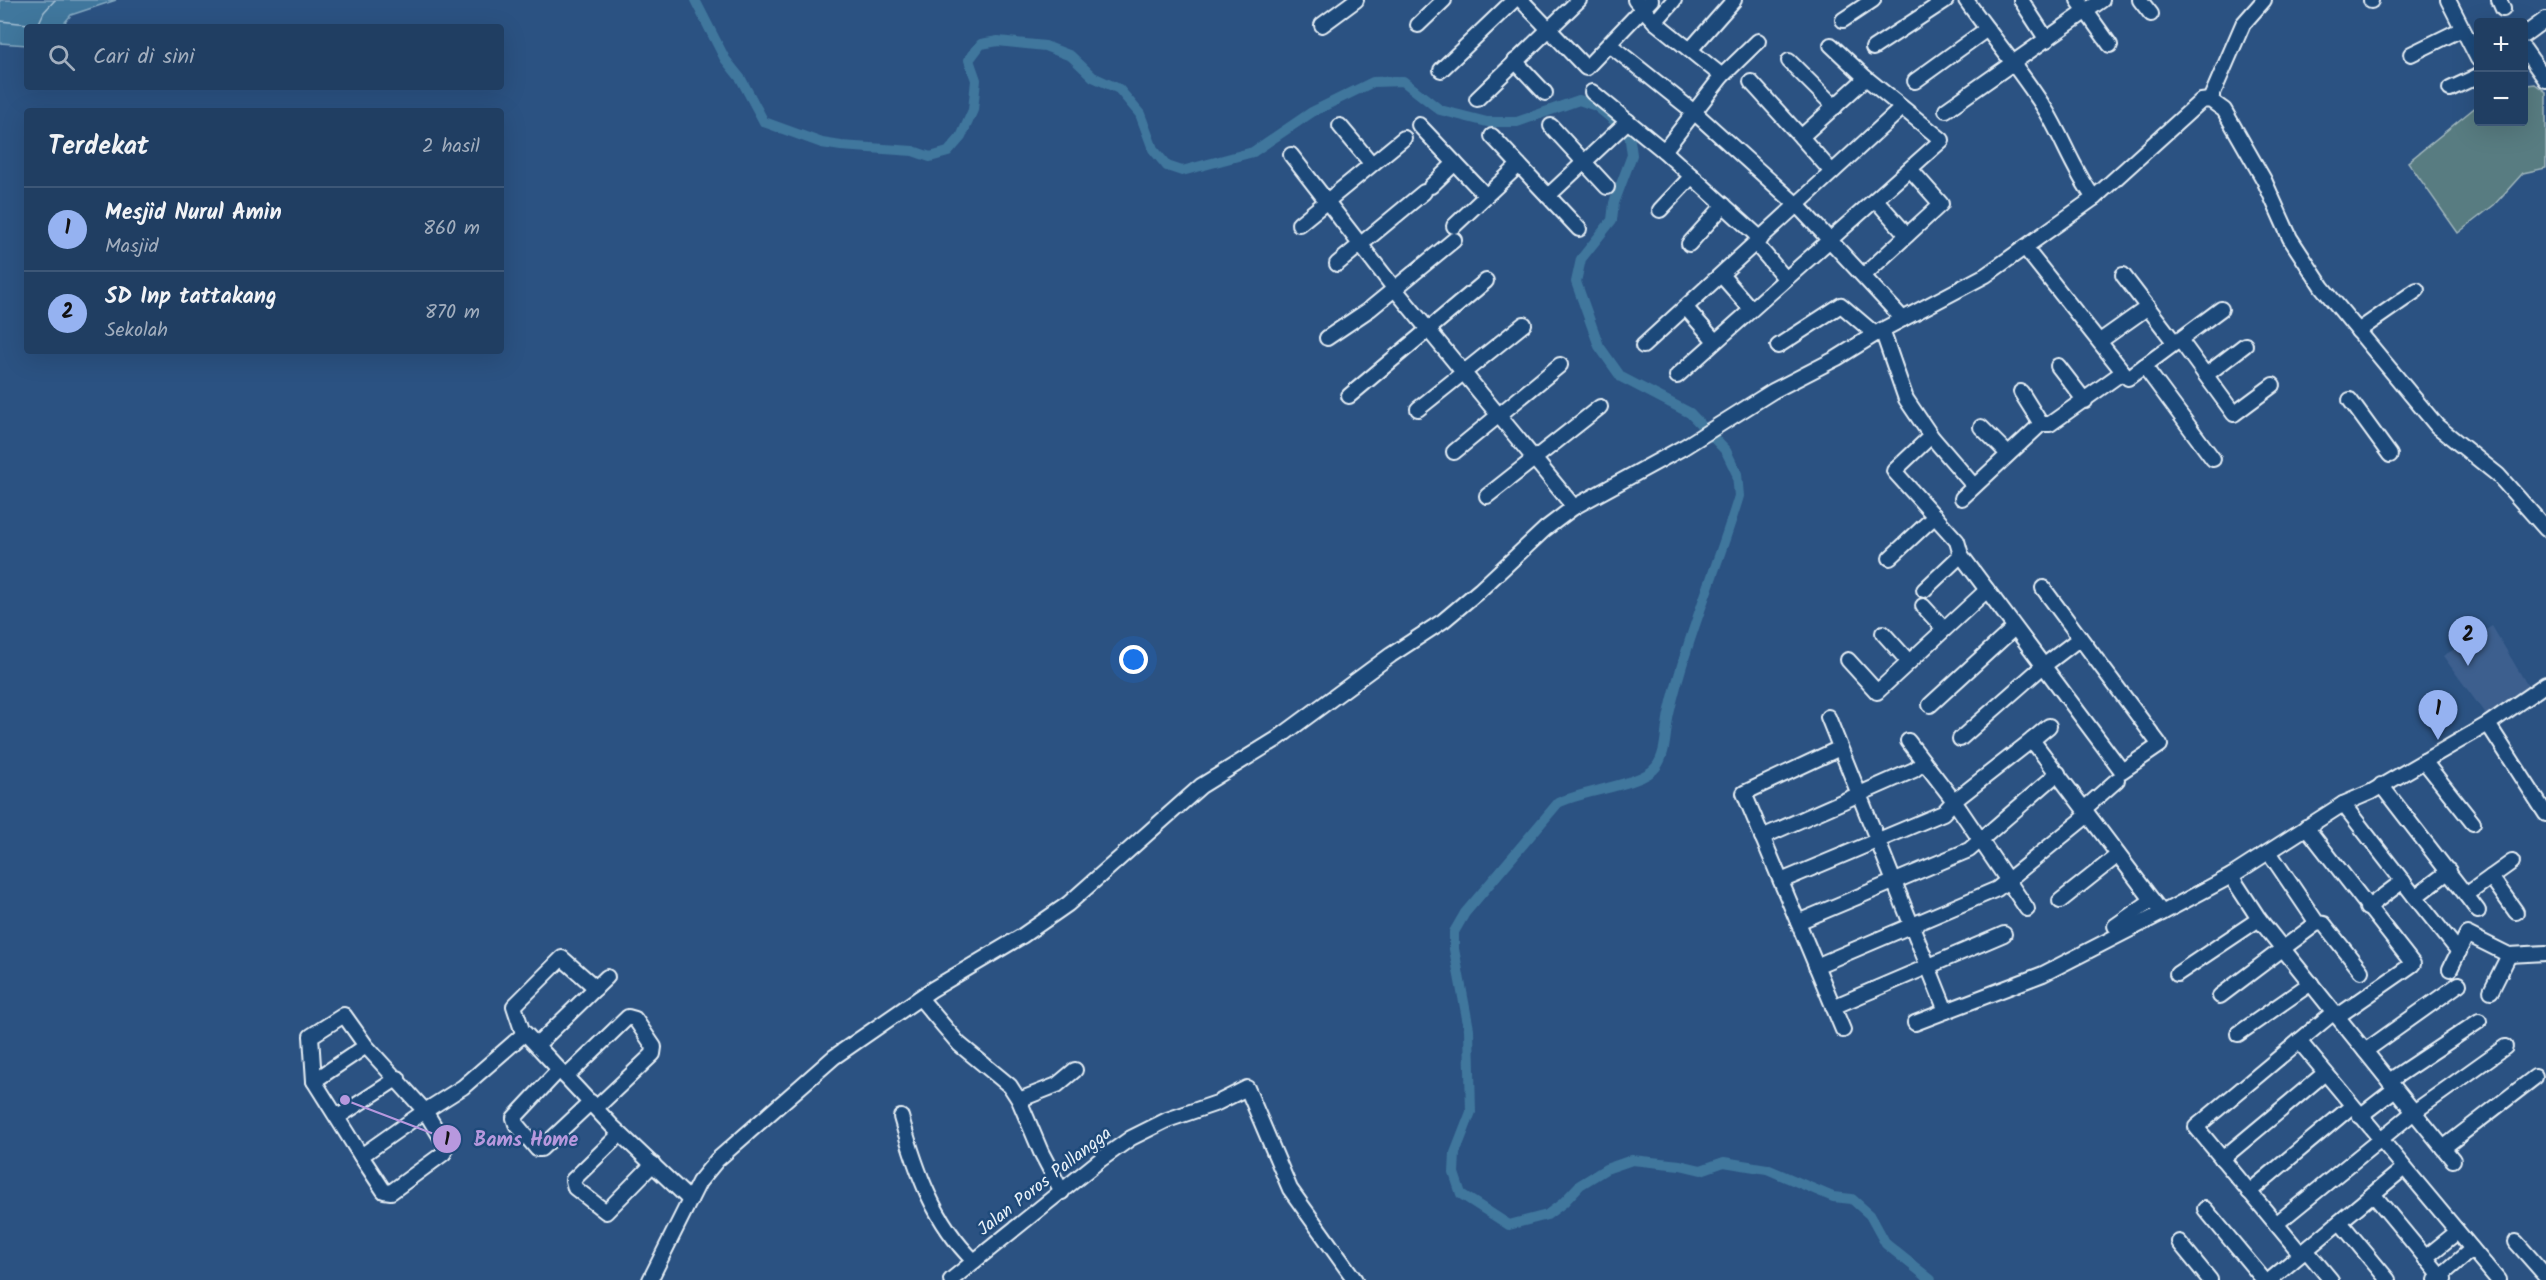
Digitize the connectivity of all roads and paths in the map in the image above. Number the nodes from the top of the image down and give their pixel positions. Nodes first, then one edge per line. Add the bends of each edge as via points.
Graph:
1 (1356, 0) edge
2 (1444, 0) edge
3 (1514, 0) edge
4 (1521, 0) edge
5 (1579, 0) edge
6 (1674, 0) edge
7 (1734, 0) edge
8 (1873, 0) edge
9 (1946, 0) edge
10 (1966, 0) edge
11 (2021, 0) edge
12 (2102, 0) edge
13 (2140, 0) edge
14 (2448, 0) edge
15 (2260, 2) edge
16 (2082, 5) edge
17 (1647, 10) edge
18 (2151, 14) dead end
19 (2546, 19) edge
20 (1843, 20) dead end
21 (1322, 25) dead end
22 (1418, 25) dead end
23 (1549, 29) junction
24 (1987, 29) junction
25 (2462, 29) junction
26 (2528, 32) edge
27 (2047, 40) junction
28 (1758, 41) dead end
29 (1832, 45) dead end
30 (2110, 45) dead end
31 (1873, 48) dead end
32 (1614, 49) junction
33 (1690, 50) junction
34 (2474, 52) edge
35 (2411, 54) dead end
36 (2528, 56) edge
37 (1789, 61) dead end
38 (1515, 62) junction
39 (2013, 64) junction
40 (1441, 70) dead end
41 (1722, 76) junction
42 (1866, 78) junction
43 (2474, 78) edge
44 (2546, 80) edge
45 (1914, 81) dead end
46 (1751, 82) dead end
47 (2450, 89) dead end
48 (1592, 92) dead end
49 (1545, 93) dead end
50 (1477, 99) dead end
51 (2210, 100) junction
52 (1835, 107) junction
53 (1902, 108) junction
54 (1946, 110) dead end
55 (1694, 112) junction
56 (1419, 124) dead end
57 (1340, 126) dead end
58 (1551, 126) dead end
59 (1623, 126) junction
60 (1492, 136) dead end
61 (1801, 137) junction
62 (1404, 138) dead end
63 (1664, 150) junction
64 (1291, 156) dead end
65 (1584, 162) junction
66 (1371, 163) junction
67 (1455, 163) junction
68 (1519, 165) junction
69 (1910, 169) junction
70 (1832, 172) junction
71 (1692, 176) junction
72 (1607, 187) dead end
73 (1486, 196) junction
74 (1548, 196) junction
75 (2094, 198) junction
76 (1327, 201) junction
77 (1876, 201) junction
78 (1724, 205) junction
79 (1798, 206) junction
80 (1660, 210) dead end
81 (1299, 224) dead end
82 (1579, 229) dead end
83 (1907, 235) junction
84 (1759, 241) junction
85 (1831, 241) junction
86 (1360, 244) junction
87 (1689, 244) dead end
88 (2025, 248) junction
89 (1336, 264) dead end
90 (1864, 275) junction
91 (2123, 275) dead end
92 (1722, 276) junction
93 (1785, 278) junction
94 (1486, 281) dead end
95 (1394, 288) junction
96 (2417, 290) dead end
97 (2148, 307) junction
98 (1686, 308) junction
99 (1751, 309) junction
100 (2221, 309) dead end
101 (1903, 319) junction
102 (1524, 324) dead end
103 (1430, 328) junction
104 (2358, 331) junction
105 (1878, 332) junction
106 (1328, 338) dead end
107 (1716, 341) junction
108 (2100, 341) junction
109 (2177, 341) junction
110 (2245, 345) dead end
111 (1643, 346) dead end
112 (1778, 346) dead end
113 (1560, 365) dead end
114 (2058, 366) dead end
115 (2144, 366) junction
116 (1465, 372) junction
117 (2123, 372) junction
118 (2206, 375) junction
119 (1677, 376) dead end
120 (2273, 386) dead end
121 (2021, 392) dead end
122 (1349, 396) dead end
123 (2350, 400) dead end
124 (2085, 401) junction
125 (1600, 407) dead end
126 (1418, 409) dead end
127 (1499, 415) junction
128 (2041, 424) junction
129 (1982, 427) dead end
130 (1931, 436) junction
131 (1454, 452) dead end
132 (2008, 454) junction
133 (2390, 455) dead end
134 (1535, 458) junction
135 (2212, 459) dead end
136 (1974, 486) junction
137 (1487, 496) dead end
138 (1962, 498) dead end
139 (1574, 507) junction
140 (1935, 516) junction
141 (2546, 529) edge
142 (1961, 555) junction
143 (1890, 558) dead end
144 (2043, 588) dead end
145 (1924, 590) dead end
146 (1987, 590) junction
147 (1923, 606) dead end
148 (2014, 628) junction
149 (1944, 629) junction
150 (1883, 633) dead end
151 (2080, 638) junction
152 (1848, 660) dead end
153 (1909, 662) junction
154 (2042, 667) junction
155 (2546, 684) edge
156 (1930, 705) dead end
157 (1828, 717) dead end
158 (2488, 724) junction
159 (2049, 726) dead end
160 (1960, 740) dead end
161 (2032, 740) junction
162 (1908, 741) dead end
163 (1840, 748) junction
164 (2424, 761) junction
165 (1924, 762) junction
166 (2058, 773) junction
167 (2117, 780) dead end
168 (2381, 785) junction
169 (1859, 795) junction
170 (1954, 801) junction
171 (2343, 804) junction
172 (2086, 812) junction
173 (2546, 814) edge
174 (2473, 823) dead end
175 (2306, 827) junction
176 (1762, 837) junction
177 (1980, 838) junction
178 (1877, 840) junction
179 (2269, 852) junction
180 (2118, 855) junction
181 (2512, 862) dead end
182 (2449, 871) junction
183 (2231, 876) junction
184 (2491, 877) junction
185 (1781, 880) junction
186 (2005, 880) junction
187 (2403, 881) junction
188 (1894, 882) junction
189 (2466, 895) junction
190 (2415, 897) junction
191 (2152, 900) junction
192 (2060, 901) dead end
193 (2367, 908) junction
194 (2027, 909) dead end
195 (2478, 911) dead end
196 (2516, 912) dead end
197 (2162, 913) junction
198 (2259, 919) junction
199 (1798, 922) junction
200 (2317, 923) junction
201 (1912, 926) junction
202 (2115, 926) dead end
203 (2004, 934) dead end
204 (2284, 950) junction
205 (2459, 952) junction
206 (2546, 953) edge
207 (2509, 955) junction
208 (1816, 966) junction
209 (1928, 966) junction
210 (2450, 969) dead end
211 (2361, 971) dead end
212 (2177, 974) dead end
213 (607, 977) dead end
214 (2311, 983) junction
215 (2460, 984) dead end
216 (596, 987) junction
217 (2491, 991) dead end
218 (2220, 996) dead end
219 (920, 998) junction
220 (1833, 1007) junction
221 (1946, 1011) junction
222 (2336, 1014) junction
223 (2479, 1021) dead end
224 (1915, 1023) dead end
225 (1843, 1030) dead end
226 (523, 1033) junction
227 (2238, 1034) dead end
228 (2299, 1041) junction
229 (538, 1044) junction
230 (366, 1046) junction
231 (2505, 1047) dead end
232 (2365, 1051) junction
233 (1075, 1070) dead end
234 (562, 1073) junction
235 (2325, 1073) junction
236 (2535, 1077) dead end
237 (398, 1078) junction
238 (314, 1081) junction
239 (2392, 1085) junction
240 (1019, 1100) junction
241 (593, 1105) junction
242 (425, 1111) junction
243 (2356, 1111) junction
244 (2414, 1112) junction
245 (338, 1117) junction
246 (901, 1117) dead end
247 (620, 1134) junction
248 (2379, 1138) junction
249 (2443, 1148) junction
250 (361, 1156) junction
251 (2222, 1159) junction
252 (2453, 1160) dead end
253 (653, 1164) junction
254 (2404, 1168) junction
255 (1062, 1192) junction
256 (2249, 1192) junction
257 (2373, 1194) junction
258 (690, 1200) junction
259 (2205, 1209) dead end
260 (2340, 1222) junction
261 (2276, 1224) junction
262 (2457, 1232) junction
263 (2179, 1242) dead end
264 (2516, 1242) dead end
265 (2472, 1249) junction
266 (2303, 1252) junction
267 (2425, 1258) junction
268 (974, 1261) junction
269 (2546, 1276) edge
270 (2440, 1279) edge
271 (650, 1280) edge
272 (951, 1280) edge
273 (1355, 1280) edge
274 (2210, 1280) edge
275 (2270, 1280) edge
276 (2331, 1280) edge
277 (2388, 1280) edge
278 (2499, 1280) edge

1 - 21 street
2 - 22 street
3 - 40 street
4 - 23 street
5 - 23 street
6 - 17 street
7 - 33 street
8 - 20 street
9 - 31 street
10 - 24 street
11 - 27 street
12 - 16 street
13 - 18 street
14 - 25 street
15 - 51 street via 2243,24
16 - 27 street
16 - 30 street
17 - 32 street
17 - 33 street
19 - 26 street
23 - 32 street via 1586,68
23 - 38 street
24 - 39 street
24 - 45 street
25 - 34 street
25 - 35 street
27 - 39 street
28 - 41 street
29 - 42 street
32 - 55 street
33 - 41 street
36 - 44 street
37 - 52 street
38 - 49 street
38 - 50 street
39 - 54 street
39 - 75 street via 2057,129 2071,163
41 - 55 street
42 - 52 street
42 - 53 street
43 - 47 street
46 - 61 street
48 - 59 street
51 - 75 street via 2191,108
51 - 104 street via 2224,110 2313,275
52 - 61 street
53 - 69 street via 1942,140
53 - 70 street
55 - 63 street
55 - 79 street
56 - 67 street
57 - 66 street
58 - 65 street
59 - 63 street
59 - 65 street
60 - 68 street
61 - 70 street
62 - 66 street
63 - 71 street
64 - 76 street
65 - 72 street
65 - 74 street
66 - 76 street
67 - 73 street
67 - 86 street
68 - 73 street
68 - 74 street
69 - 77 street
69 - 83 street via 1941,204
70 - 79 street
71 - 78 street
71 - 80 street
73 - 95 street via 1455,233
74 - 82 street
75 - 88 street
76 - 81 street
76 - 86 street
77 - 83 street
77 - 85 street
78 - 84 street
78 - 87 street
79 - 84 street
79 - 85 street
83 - 90 street
84 - 92 street
84 - 93 street
85 - 90 street
85 - 93 street
86 - 89 street
86 - 95 street
88 - 101 street via 1986,275
88 - 108 street
90 - 101 street
91 - 97 street
92 - 98 street
92 - 99 street
93 - 99 street
94 - 103 street
95 - 103 street
95 - 106 street
96 - 104 street
97 - 108 street
97 - 109 street
98 - 107 street
98 - 111 street
99 - 107 street
100 - 109 street
101 - 105 street
102 - 116 street
103 - 116 street
103 - 122 street
104 - 141 street via 2437,426 2498,475
105 - 112 street via 1841,305
105 - 130 street via 1906,399
105 - 139 street via 1773,391 1700,438
107 - 119 street
108 - 117 street
109 - 115 street
109 - 118 street
110 - 118 street
113 - 127 street
114 - 124 street
115 - 117 street via 2128,378
115 - 135 street
116 - 126 street
116 - 127 street
117 - 124 street
118 - 120 street via 2234,414
121 - 128 street
123 - 133 street
124 - 128 street via 2050,424
125 - 134 street
127 - 131 street
127 - 134 street
128 - 132 street
129 - 132 street
130 - 136 street
130 - 140 street via 1894,471
132 - 136 street
134 - 137 street
134 - 139 street
136 - 138 street
139 - 219 street via 1443,621 1283,735 1201,786 1068,904
140 - 142 street via 1957,541
140 - 143 street
142 - 145 street
142 - 146 street
144 - 151 street
146 - 148 street
146 - 149 street
147 - 149 street
148 - 154 street
148 - 156 street
149 - 153 street
150 - 153 street
151 - 154 street
151 - 154 street via 2160,745 2122,771
152 - 153 street via 1877,692
154 - 160 street
155 - 158 street
157 - 163 street
158 - 164 street
158 - 173 street
159 - 161 street
161 - 166 street
161 - 170 street
162 - 165 street
163 - 169 street
163 - 176 street via 1744,793
164 - 168 street
164 - 174 street
165 - 169 street
165 - 170 street
166 - 172 street
166 - 177 street
167 - 172 street
168 - 171 street
168 - 182 street
169 - 176 street
169 - 178 street
170 - 177 street
170 - 178 street via 1943,813
171 - 175 street
171 - 187 street
172 - 180 street
172 - 186 street
175 - 179 street
175 - 193 street
176 - 185 street
177 - 186 street
177 - 188 street via 1969,850
178 - 185 street
178 - 188 street
179 - 183 street
179 - 200 street
180 - 191 street
180 - 192 street
181 - 184 street
182 - 189 street
182 - 190 street
183 - 197 street
183 - 198 street
184 - 189 street
184 - 196 street
185 - 199 street
186 - 194 street
186 - 201 street via 1997,889
187 - 190 street
187 - 193 street
188 - 199 street
188 - 201 street
189 - 195 street
190 - 205 street
191 - 197 street
191 - 202 street
193 - 222 street via 2413,964
197 - 221 street via 2043,974
198 - 204 street
198 - 212 street
199 - 208 street
200 - 204 street
200 - 211 street via 2324,924
201 - 208 street
201 - 209 street
203 - 209 street
204 - 214 street
204 - 218 street
205 - 207 street via 2467,934
205 - 210 street
206 - 207 street
207 - 217 street
208 - 220 street
209 - 220 street
209 - 221 street
213 - 216 street
214 - 222 street
214 - 227 street
215 - 232 street
216 - 226 street via 562,958 513,1007
216 - 229 street
219 - 240 street via 959,1044 998,1074
219 - 258 street via 834,1057 774,1107 717,1160
220 - 225 street
221 - 224 street
222 - 228 street
222 - 232 street
223 - 239 street
226 - 229 street
226 - 242 street via 463,1087
228 - 235 street
228 - 251 street via 2196,1127
229 - 234 street
230 - 237 street
230 - 238 street
230 - 238 street via 344,1015 316,1031 310,1043
231 - 244 street
232 - 239 street
233 - 240 street via 1057,1085
234 - 241 street
234 - 241 street via 514,1118 537,1149 542,1149
234 - 241 street via 628,1017 635,1019 654,1047 653,1054
235 - 243 street
235 - 251 street
236 - 249 street
237 - 242 street
237 - 245 street
238 - 245 street
239 - 243 street
239 - 244 street
240 - 255 street
241 - 247 street
242 - 250 street
242 - 250 street via 445,1150 391,1192 381,1189
243 - 248 street
243 - 256 street
244 - 248 street
244 - 249 street
245 - 250 street
246 - 268 street via 916,1169 932,1204 953,1238
247 - 253 street
247 - 253 street via 573,1180 575,1188 606,1212
248 - 254 street
248 - 261 street
249 - 252 street
251 - 256 street
253 - 258 street
254 - 257 street
254 - 262 street
255 - 268 street, Jalan Poros Pallangga
255 - 273 street, Jalan Poros Pallangga via 1124,1144 1167,1120 1245,1089 1250,1091 1298,1203
256 - 261 street
257 - 260 street
257 - 267 street
258 - 271 street
259 - 275 street
260 - 266 street
260 - 277 street
261 - 266 street
262 - 265 street
262 - 267 street
263 - 274 street
264 - 269 street
265 - 270 street
265 - 278 street
266 - 275 street
266 - 276 street
267 - 270 street
268 - 272 street, Jalan Poros Pallangga

